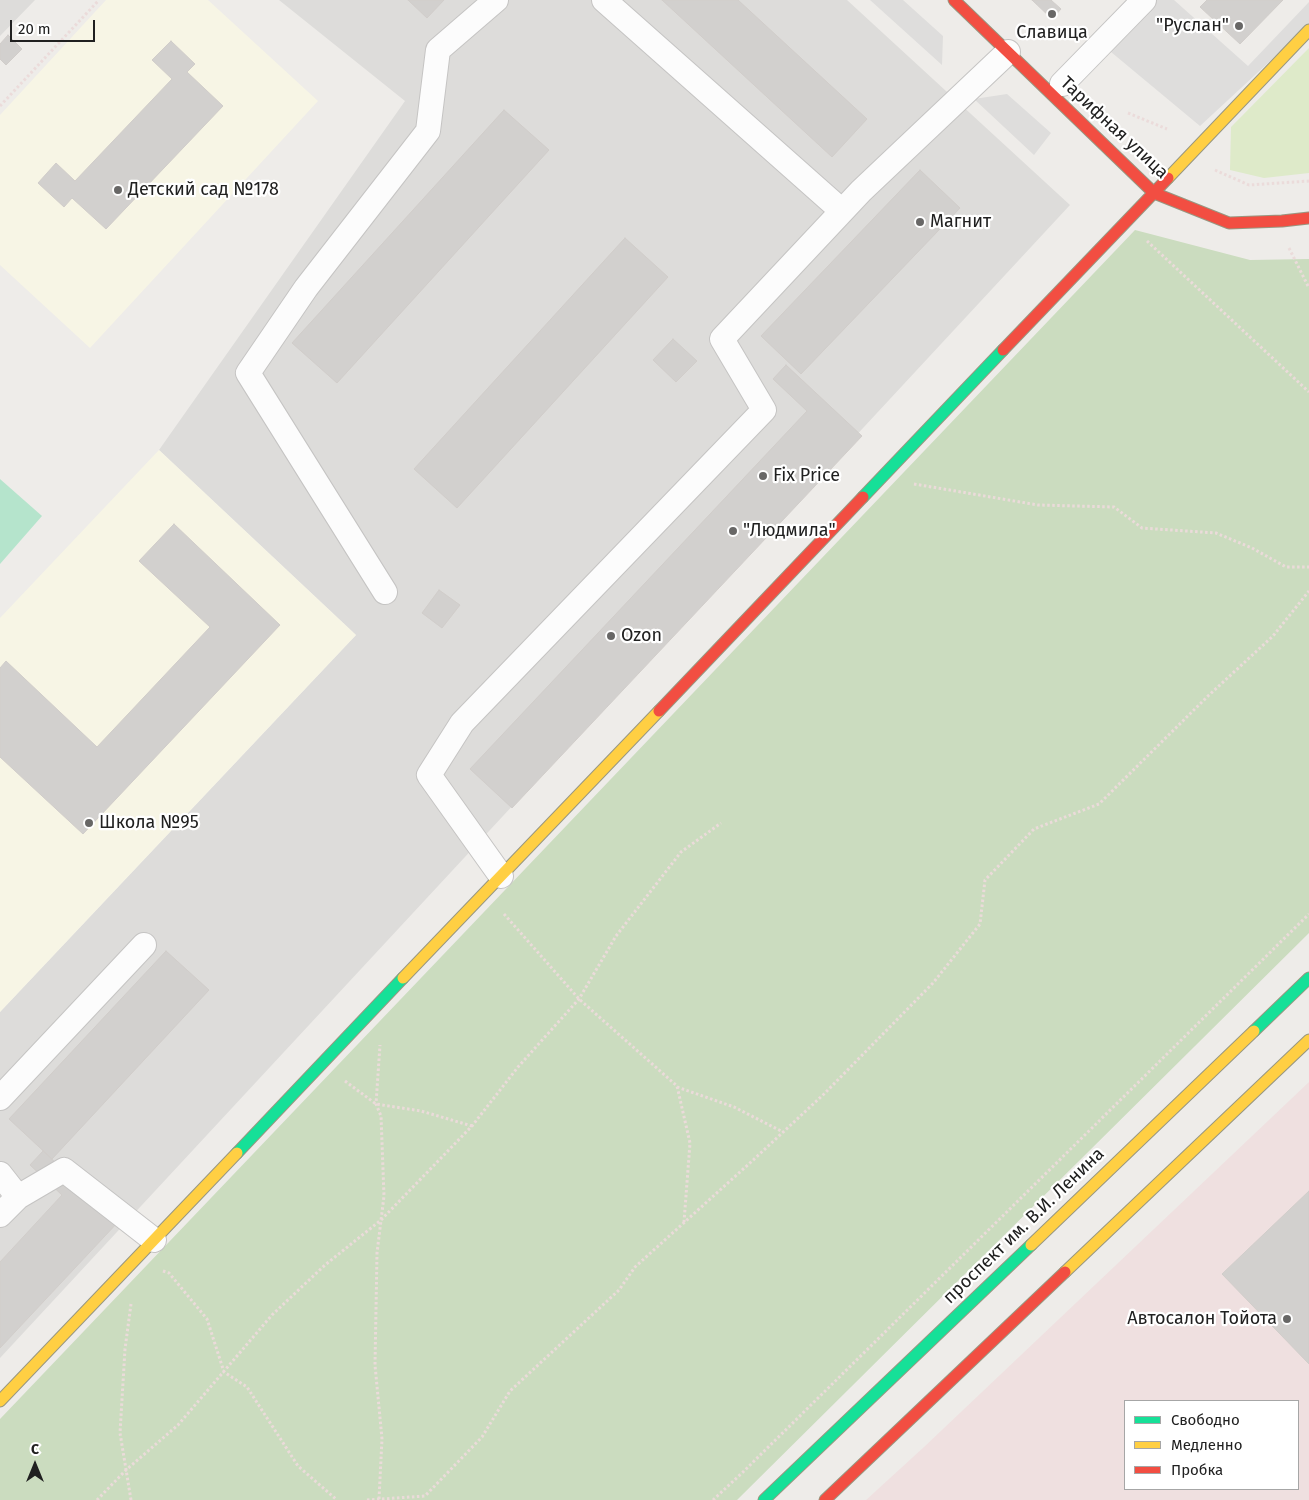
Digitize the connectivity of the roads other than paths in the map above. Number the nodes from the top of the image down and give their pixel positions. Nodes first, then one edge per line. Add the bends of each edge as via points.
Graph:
1 (496, 0) edge
2 (604, 0) edge
3 (954, 0) edge
4 (1144, 0) edge
5 (1309, 30) edge
6 (1008, 52) junction
7 (1062, 84) dead end
8 (1154, 193) junction
9 (842, 211) junction
10 (1309, 218) edge
11 (385, 592) dead end
12 (502, 876) junction
13 (144, 945) dead end
14 (1309, 978) edge
15 (1309, 1040) edge
16 (0, 1098) edge
17 (0, 1174) edge
18 (18, 1197) junction
19 (0, 1215) edge
20 (154, 1240) junction
21 (0, 1401) edge
22 (764, 1500) edge
23 (825, 1500) edge

1 - 11 street via 438,50 428,131 306,288 248,373
2 - 9 street
3 - 6 street, Тарифная улица
4 - 7 street
5 - 8 street
6 - 8 street, Тарифная улица
6 - 9 street
8 - 10 street, Тарифная улица via 1229,223
8 - 12 street
9 - 12 street via 722,339 764,410 462,723 429,775
12 - 20 street
13 - 16 street
14 - 22 street, проспект им. В.И. Ленина
15 - 23 street
17 - 18 street
18 - 19 street
18 - 20 street via 64,1170
20 - 21 street

